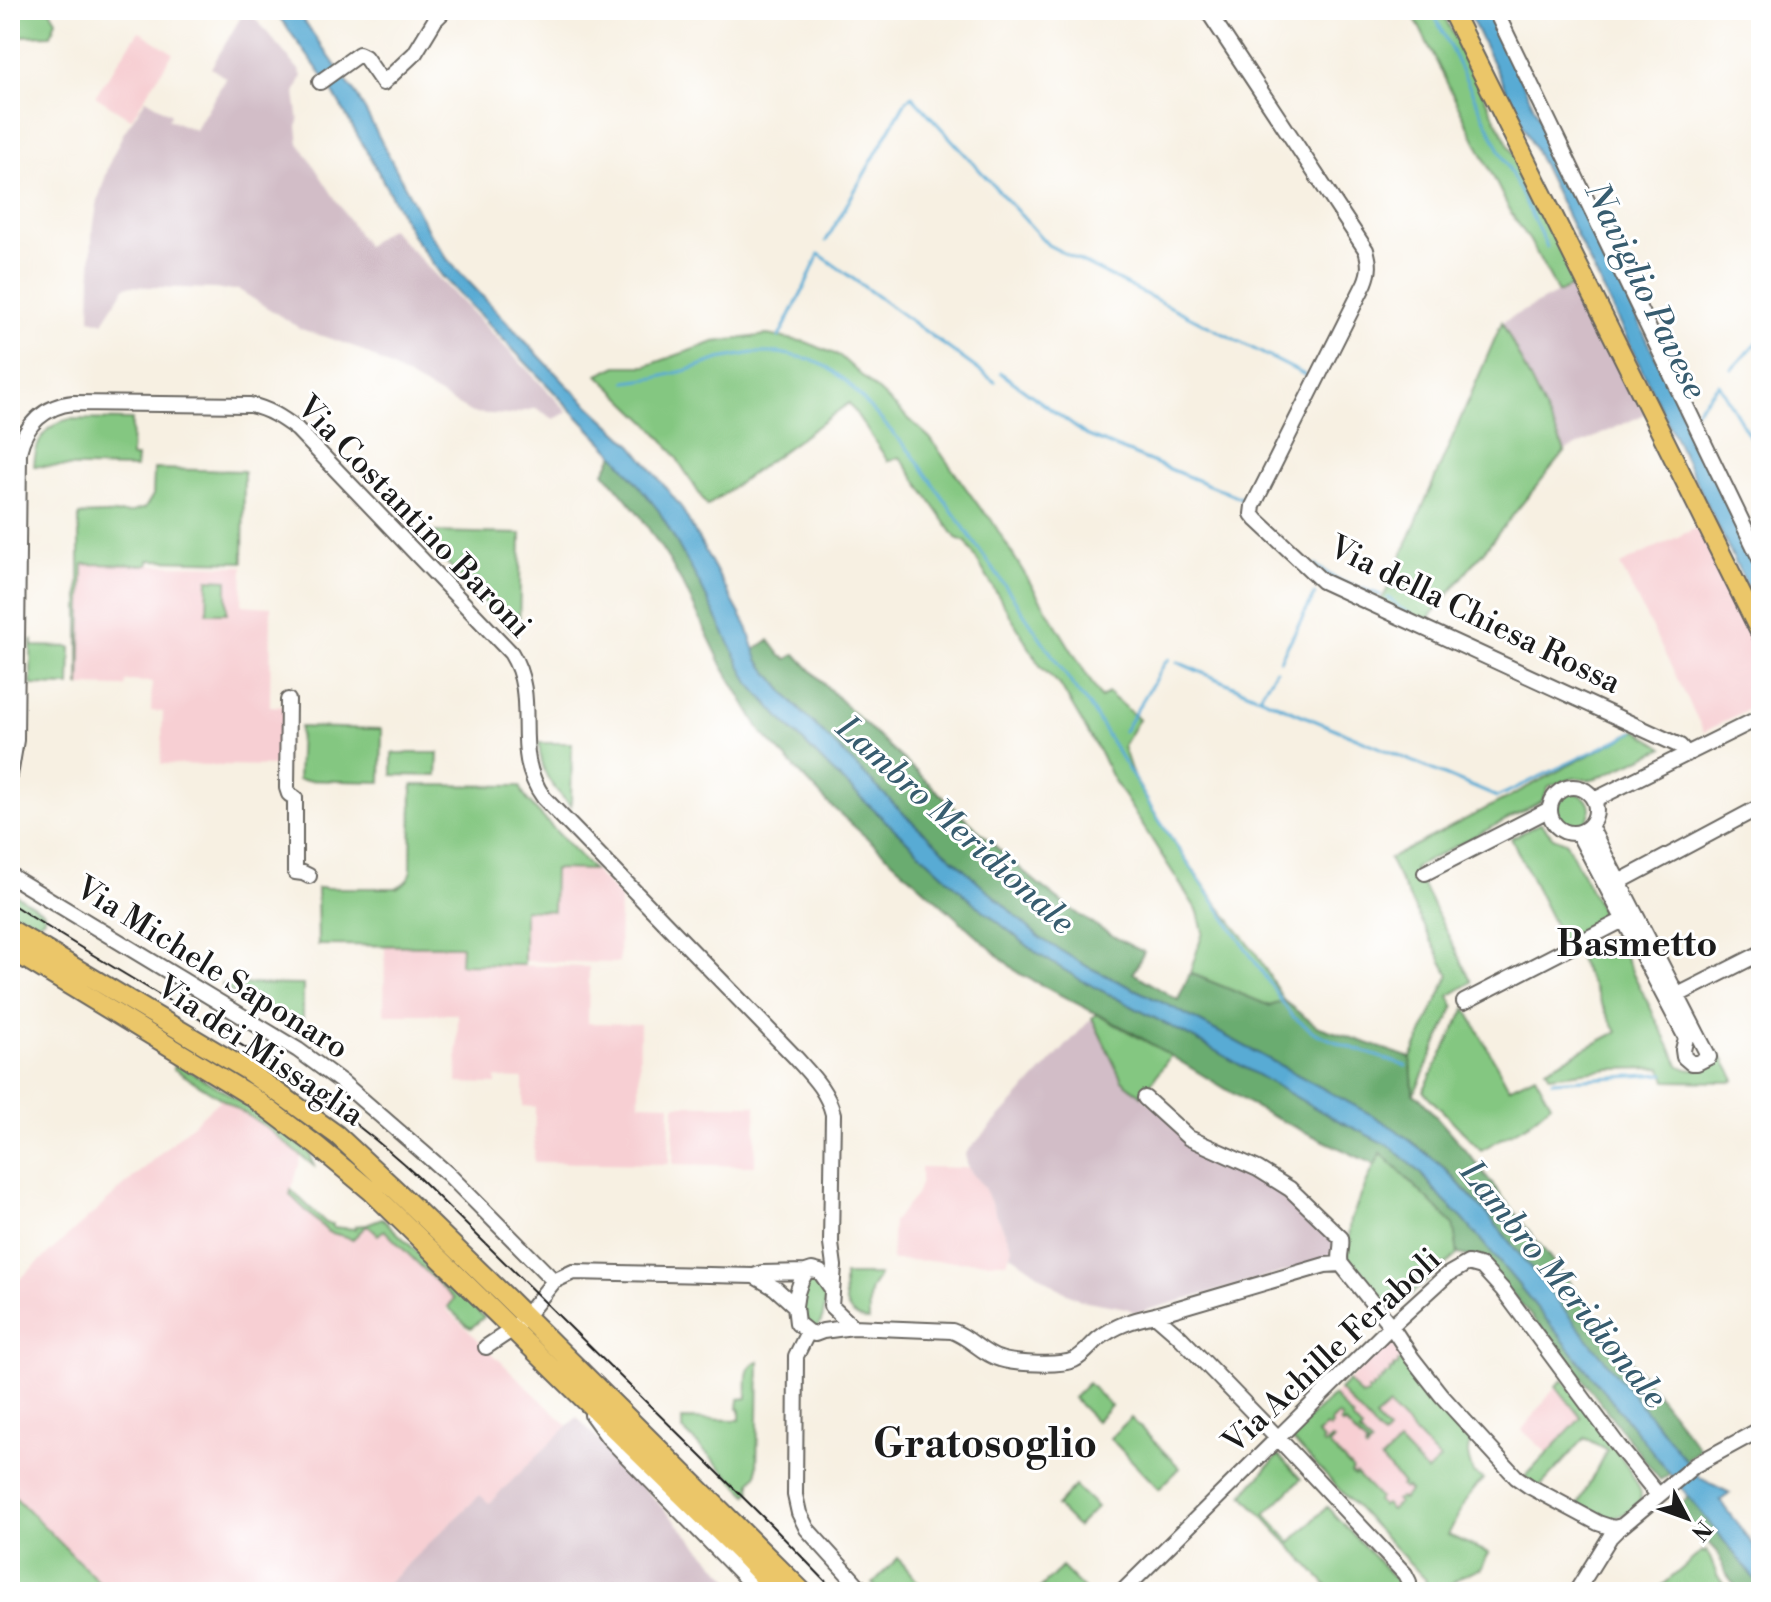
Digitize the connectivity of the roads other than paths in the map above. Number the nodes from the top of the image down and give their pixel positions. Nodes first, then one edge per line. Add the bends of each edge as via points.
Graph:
1 (445, 10) edge
2 (1207, 10) edge
3 (1451, 10) edge
4 (1495, 10) edge
5 (320, 82) dead end
6 (14, 496) edge
7 (13, 515) edge
8 (14, 537) edge
9 (1761, 561) edge
10 (1761, 634) edge
11 (288, 700) dead end
12 (1761, 717) edge
13 (1687, 754) junction
14 (10, 776) edge
15 (1594, 800) junction
16 (1550, 809) junction
17 (1754, 810) dead end
18 (1584, 829) junction
19 (1425, 873) dead end
20 (10, 874) edge
21 (309, 876) dead end
22 (1619, 882) junction
23 (1630, 917) junction
24 (10, 929) edge
25 (10, 949) edge
26 (1761, 953) edge
27 (1464, 1002) dead end
28 (1145, 1098) dead end
29 (831, 1244) junction
30 (1341, 1264) junction
31 (807, 1272) junction
32 (754, 1276) junction
33 (554, 1281) junction
34 (832, 1289) junction
35 (795, 1306) junction
36 (831, 1306) junction
37 (1155, 1315) junction
38 (519, 1323) junction
39 (1391, 1326) junction
40 (853, 1327) junction
41 (815, 1332) junction
42 (486, 1347) dead end
43 (584, 1400) junction
44 (1761, 1429) edge
45 (1277, 1437) junction
46 (1663, 1490) junction
47 (1622, 1526) junction
48 (759, 1592) edge
49 (778, 1592) edge
50 (803, 1592) edge
51 (864, 1592) edge
52 (1122, 1592) edge
53 (1409, 1592) edge
54 (1576, 1592) edge

1 - 5 street via 415,53 383,83 362,54
2 - 13 street, Via della Chiesa Rossa via 1369,259 1370,273 1252,514 1322,581 1680,746
3 - 10 main road
4 - 9 street
6 - 7 street, Via Costantino Baroni
6 - 29 street, Via Costantino Baroni via 21,444 37,419 60,404 250,405 297,429 511,653 526,694 528,766 544,798 821,1087 833,1114
7 - 8 street
8 - 14 street via 16,740
11 - 21 street via 287,788 295,798 295,872
12 - 13 street
13 - 15 street
15 - 16 street via 1584,790 1568,788 1556,795
15 - 18 street via 1596,814
16 - 18 street via 1565,832
16 - 19 street
17 - 22 street
18 - 22 street
18 - 23 street
20 - 33 street, Via Michele Saponaro via 298,1050 343,1083 449,1175
22 - 23 street
23 - 26 street via 1672,998
23 - 27 street
24 - 38 main road, Via dei Missaglia via 245,1069 337,1135 507,1298
25 - 38 main road, Via dei Missaglia via 273,1112
28 - 30 street via 1189,1138 1290,1189 1341,1238
29 - 31 street
29 - 34 street, Via Costantino Baroni
30 - 37 street
30 - 39 street
31 - 32 street
31 - 34 street via 820,1272
31 - 35 street
32 - 33 street via 573,1272
32 - 35 street
33 - 38 street
34 - 36 street, Via Costantino Baroni
35 - 41 street via 797,1323
36 - 40 street
36 - 41 street, Via Costantino Baroni via 828,1323
37 - 40 street via 1110,1330 1079,1357 1065,1362 997,1359 952,1331
37 - 45 street
38 - 42 street
38 - 43 main road, Via dei Missaglia
38 - 50 main road, Via dei Missaglia
39 - 45 street, Via Achille Feraboli
39 - 46 street, Via Achille Feraboli via 1454,1270 1468,1263 1482,1267 1620,1448
39 - 47 street via 1441,1395 1516,1477 1598,1523
40 - 41 street
41 - 51 street, Via Costantino Baroni via 796,1356 795,1495 807,1529
43 - 48 street, Via dei Missaglia via 608,1437
43 - 49 main road, Via dei Missaglia
44 - 46 street via 1695,1465
45 - 52 street, Via Achille Feraboli
45 - 53 street via 1405,1574
46 - 47 street
47 - 54 street

